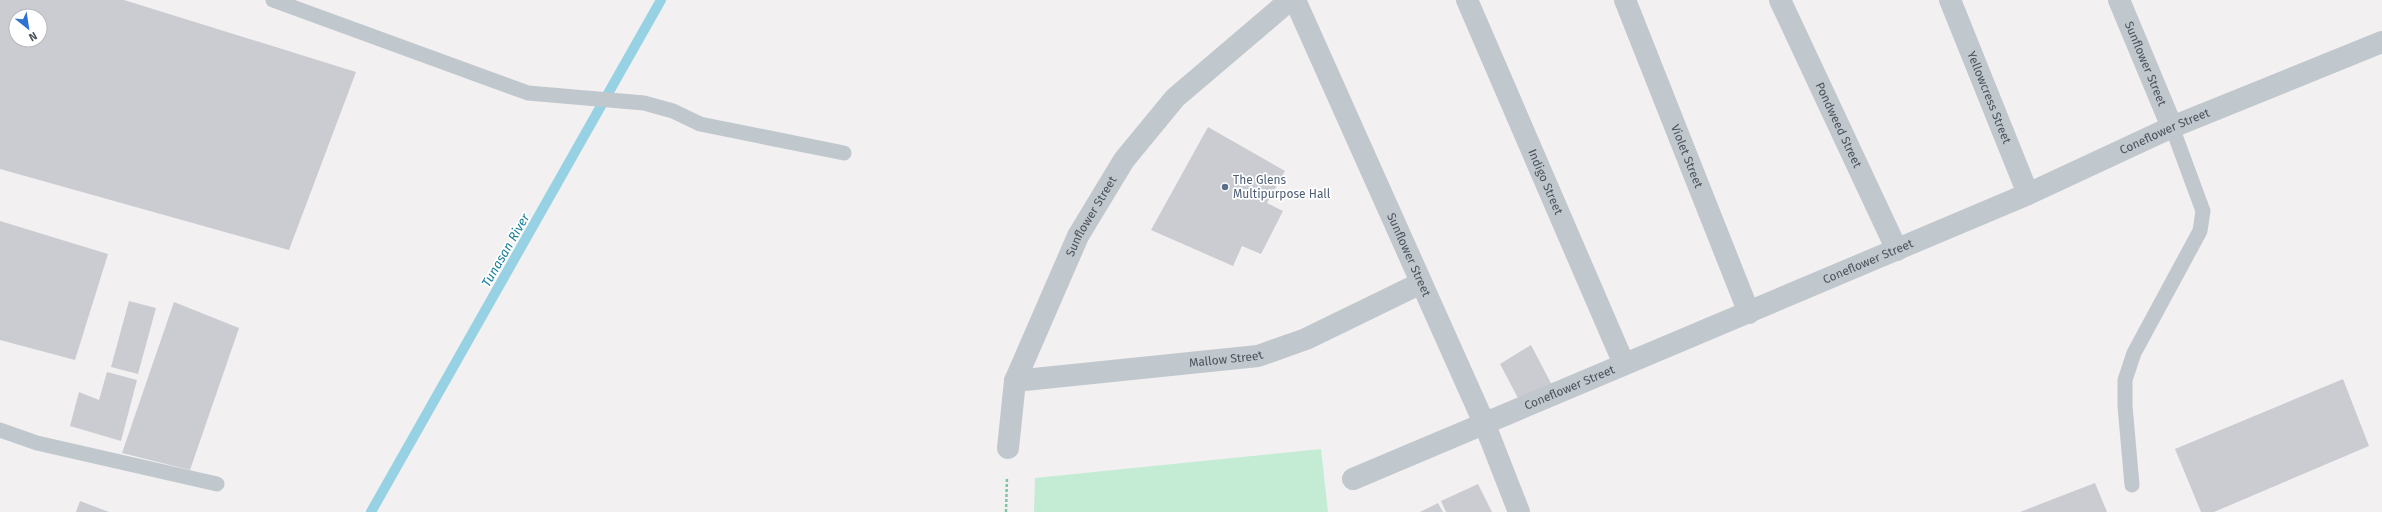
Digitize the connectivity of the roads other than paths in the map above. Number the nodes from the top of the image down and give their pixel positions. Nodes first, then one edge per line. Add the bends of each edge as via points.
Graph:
1 (273, 0) edge
2 (1290, 0) edge
3 (1295, 0) edge
4 (1467, 0) edge
5 (1625, 0) edge
6 (1780, 0) edge
7 (1950, 0) edge
8 (2119, 0) edge
9 (2382, 42) edge
10 (2172, 128) junction
11 (844, 153) dead end
12 (2028, 194) junction
13 (1897, 250) junction
14 (1421, 283) junction
15 (1749, 313) junction
16 (1624, 364) junction
17 (1015, 381) junction
18 (1485, 425) junction
19 (0, 430) edge
20 (1008, 448) road end
21 (1353, 479) dead end
22 (217, 484) dead end
23 (2132, 485) dead end
24 (1519, 512) edge

1 - 11 lane via 528,93 644,103 673,111 700,124
2 - 17 street, Sunflower Street via 1175,98 1124,160 1078,236
3 - 14 street, Sunflower Street
4 - 16 street, Indigo Street
5 - 15 street, Violet Street
6 - 13 street, Pondweed Street
7 - 12 street, Yellowcress Street
8 - 10 street, Sunflower Street
9 - 10 street, Coneflower Street
10 - 12 street, Coneflower Street
10 - 23 lane via 2203,211 2200,231 2134,353 2125,380
12 - 13 street, Coneflower Street
13 - 15 street, Coneflower Street
14 - 17 street, Mallow Street via 1306,339 1258,356
14 - 18 street, Sunflower Street
15 - 16 street, Coneflower Street
16 - 18 street, Coneflower Street
17 - 20 street, Sunflower Street
18 - 21 street, Coneflower Street
18 - 24 street, Sunflower Street
19 - 22 lane via 37,443

